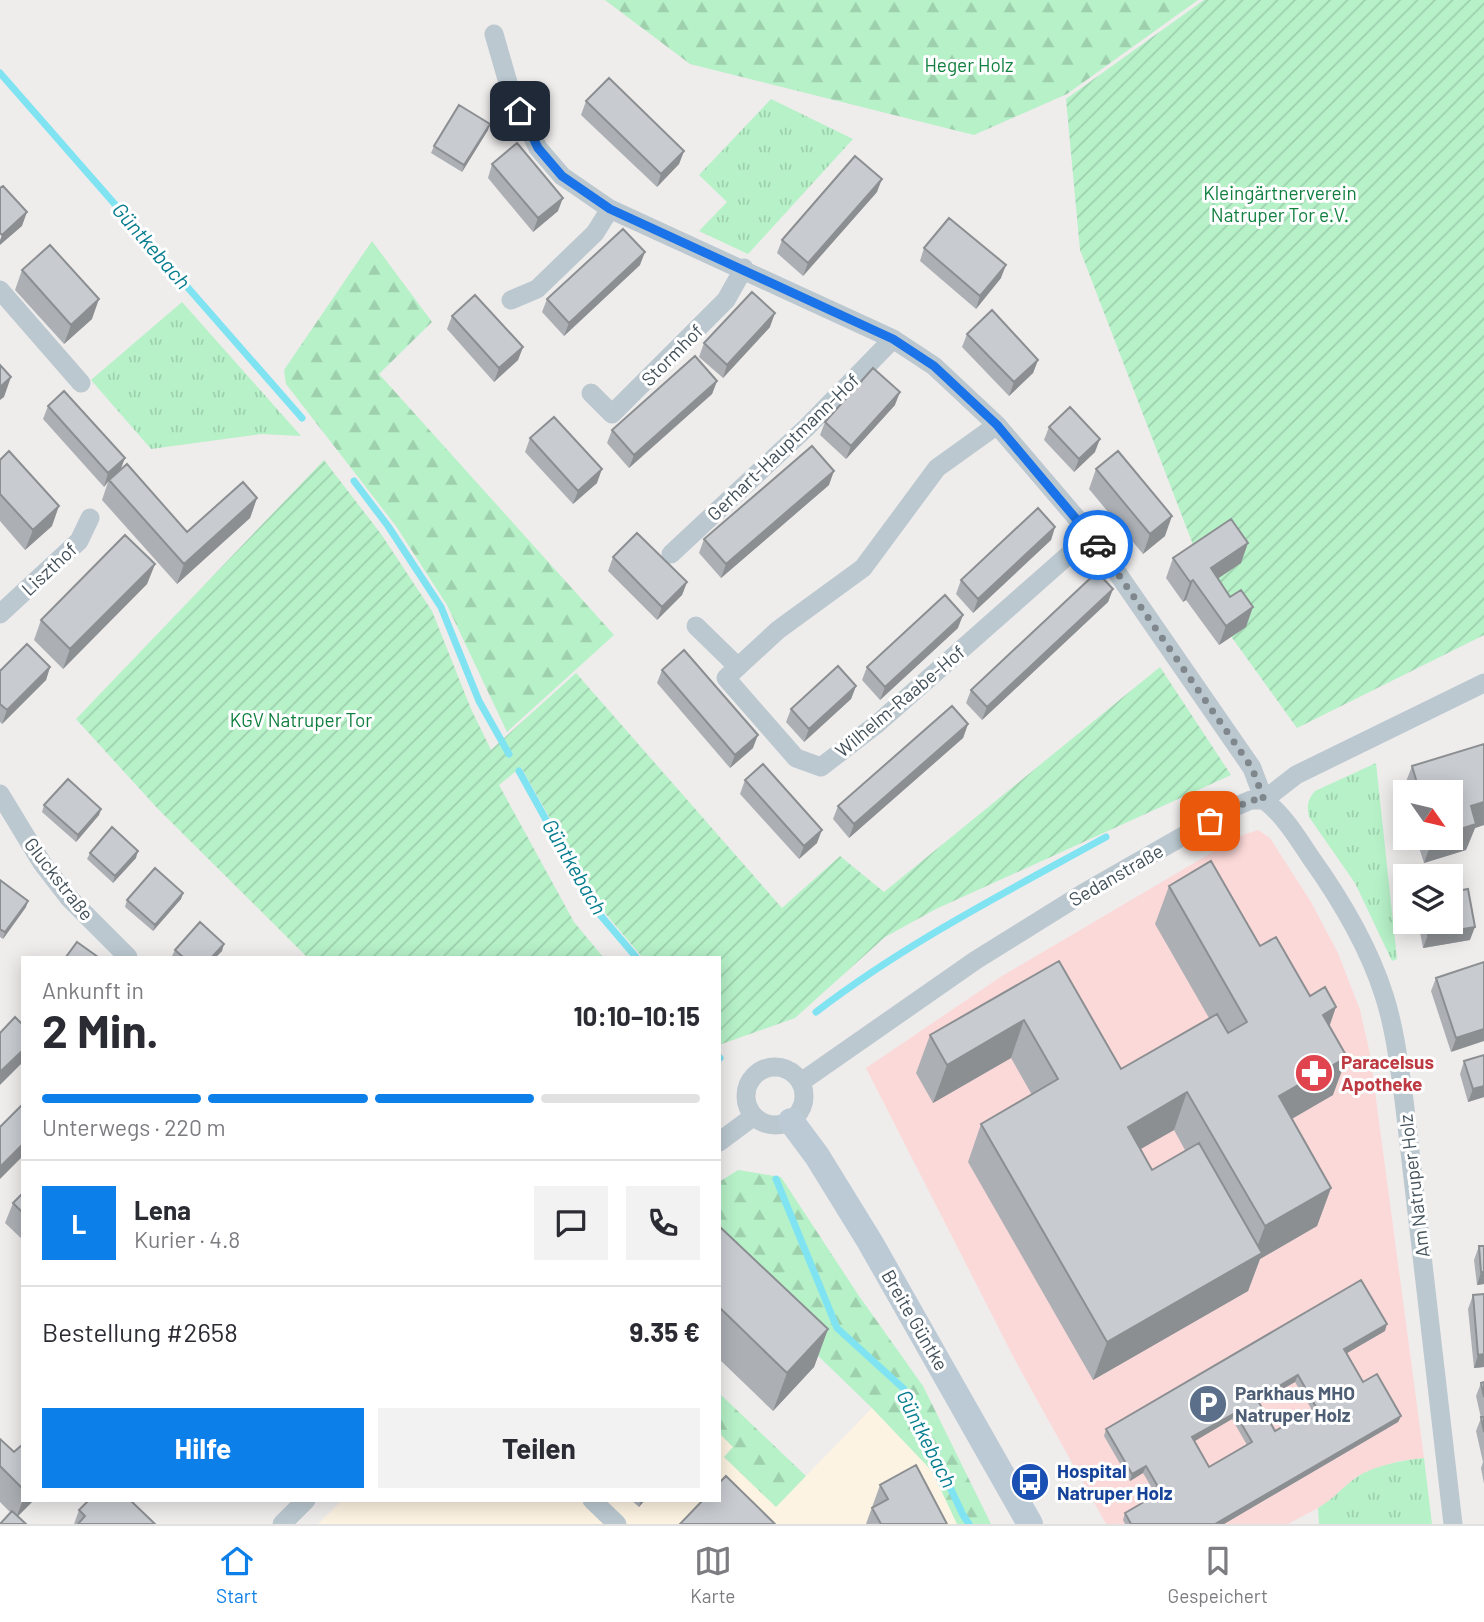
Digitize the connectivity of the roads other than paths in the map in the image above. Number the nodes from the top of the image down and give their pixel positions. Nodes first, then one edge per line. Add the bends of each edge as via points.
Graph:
1 (494, 34) dead end
2 (610, 209) junction
3 (744, 268) junction
4 (0, 290) edge
5 (511, 300) dead end
6 (893, 339) junction
7 (81, 383) dead end
8 (591, 393) dead end
9 (997, 425) junction
10 (90, 518) dead end
11 (1091, 535) junction
12 (671, 554) dead end
13 (0, 614) edge
14 (696, 626) dead end
15 (738, 667) junction
16 (1484, 683) edge
17 (0, 794) edge
18 (1264, 800) junction
19 (127, 956) edge
20 (801, 1082) junction
21 (754, 1116) junction
22 (791, 1121) junction
23 (721, 1141) edge
24 (304, 1502) edge
25 (594, 1502) edge
26 (613, 1523) edge
27 (282, 1524) edge
28 (1030, 1524) edge
29 (1452, 1524) edge

1 - 2 street via 511,93 538,148 562,176
2 - 3 street
2 - 5 street via 595,233 537,289
3 - 6 street
3 - 8 street, Stormhof via 726,300 612,414
4 - 7 street
6 - 9 street via 934,366
6 - 12 street, Gerhart-Hauptmann-Hof
9 - 11 street
9 - 15 street via 937,468 863,568 778,630
10 - 13 street, Liszthof via 79,541
11 - 15 street, Wilhelm-Raabe-Hof via 877,724 821,767 796,758 726,678
11 - 18 street via 1252,768
14 - 15 street
16 - 18 street, Sedanstraße via 1296,775
17 - 19 street, Gluckstraße via 69,898
18 - 20 street, Sedanstraße via 1232,807 1082,894 976,960
18 - 29 street, Am Natruper Holz via 1283,818 1332,887 1362,941 1384,995 1404,1100
20 - 21 street via 780,1067 757,1073 746,1095
20 - 22 street via 804,1102
21 - 22 street via 777,1126
21 - 23 street
22 - 28 street, Breite Güntke via 870,1242
24 - 27 street
25 - 26 street

